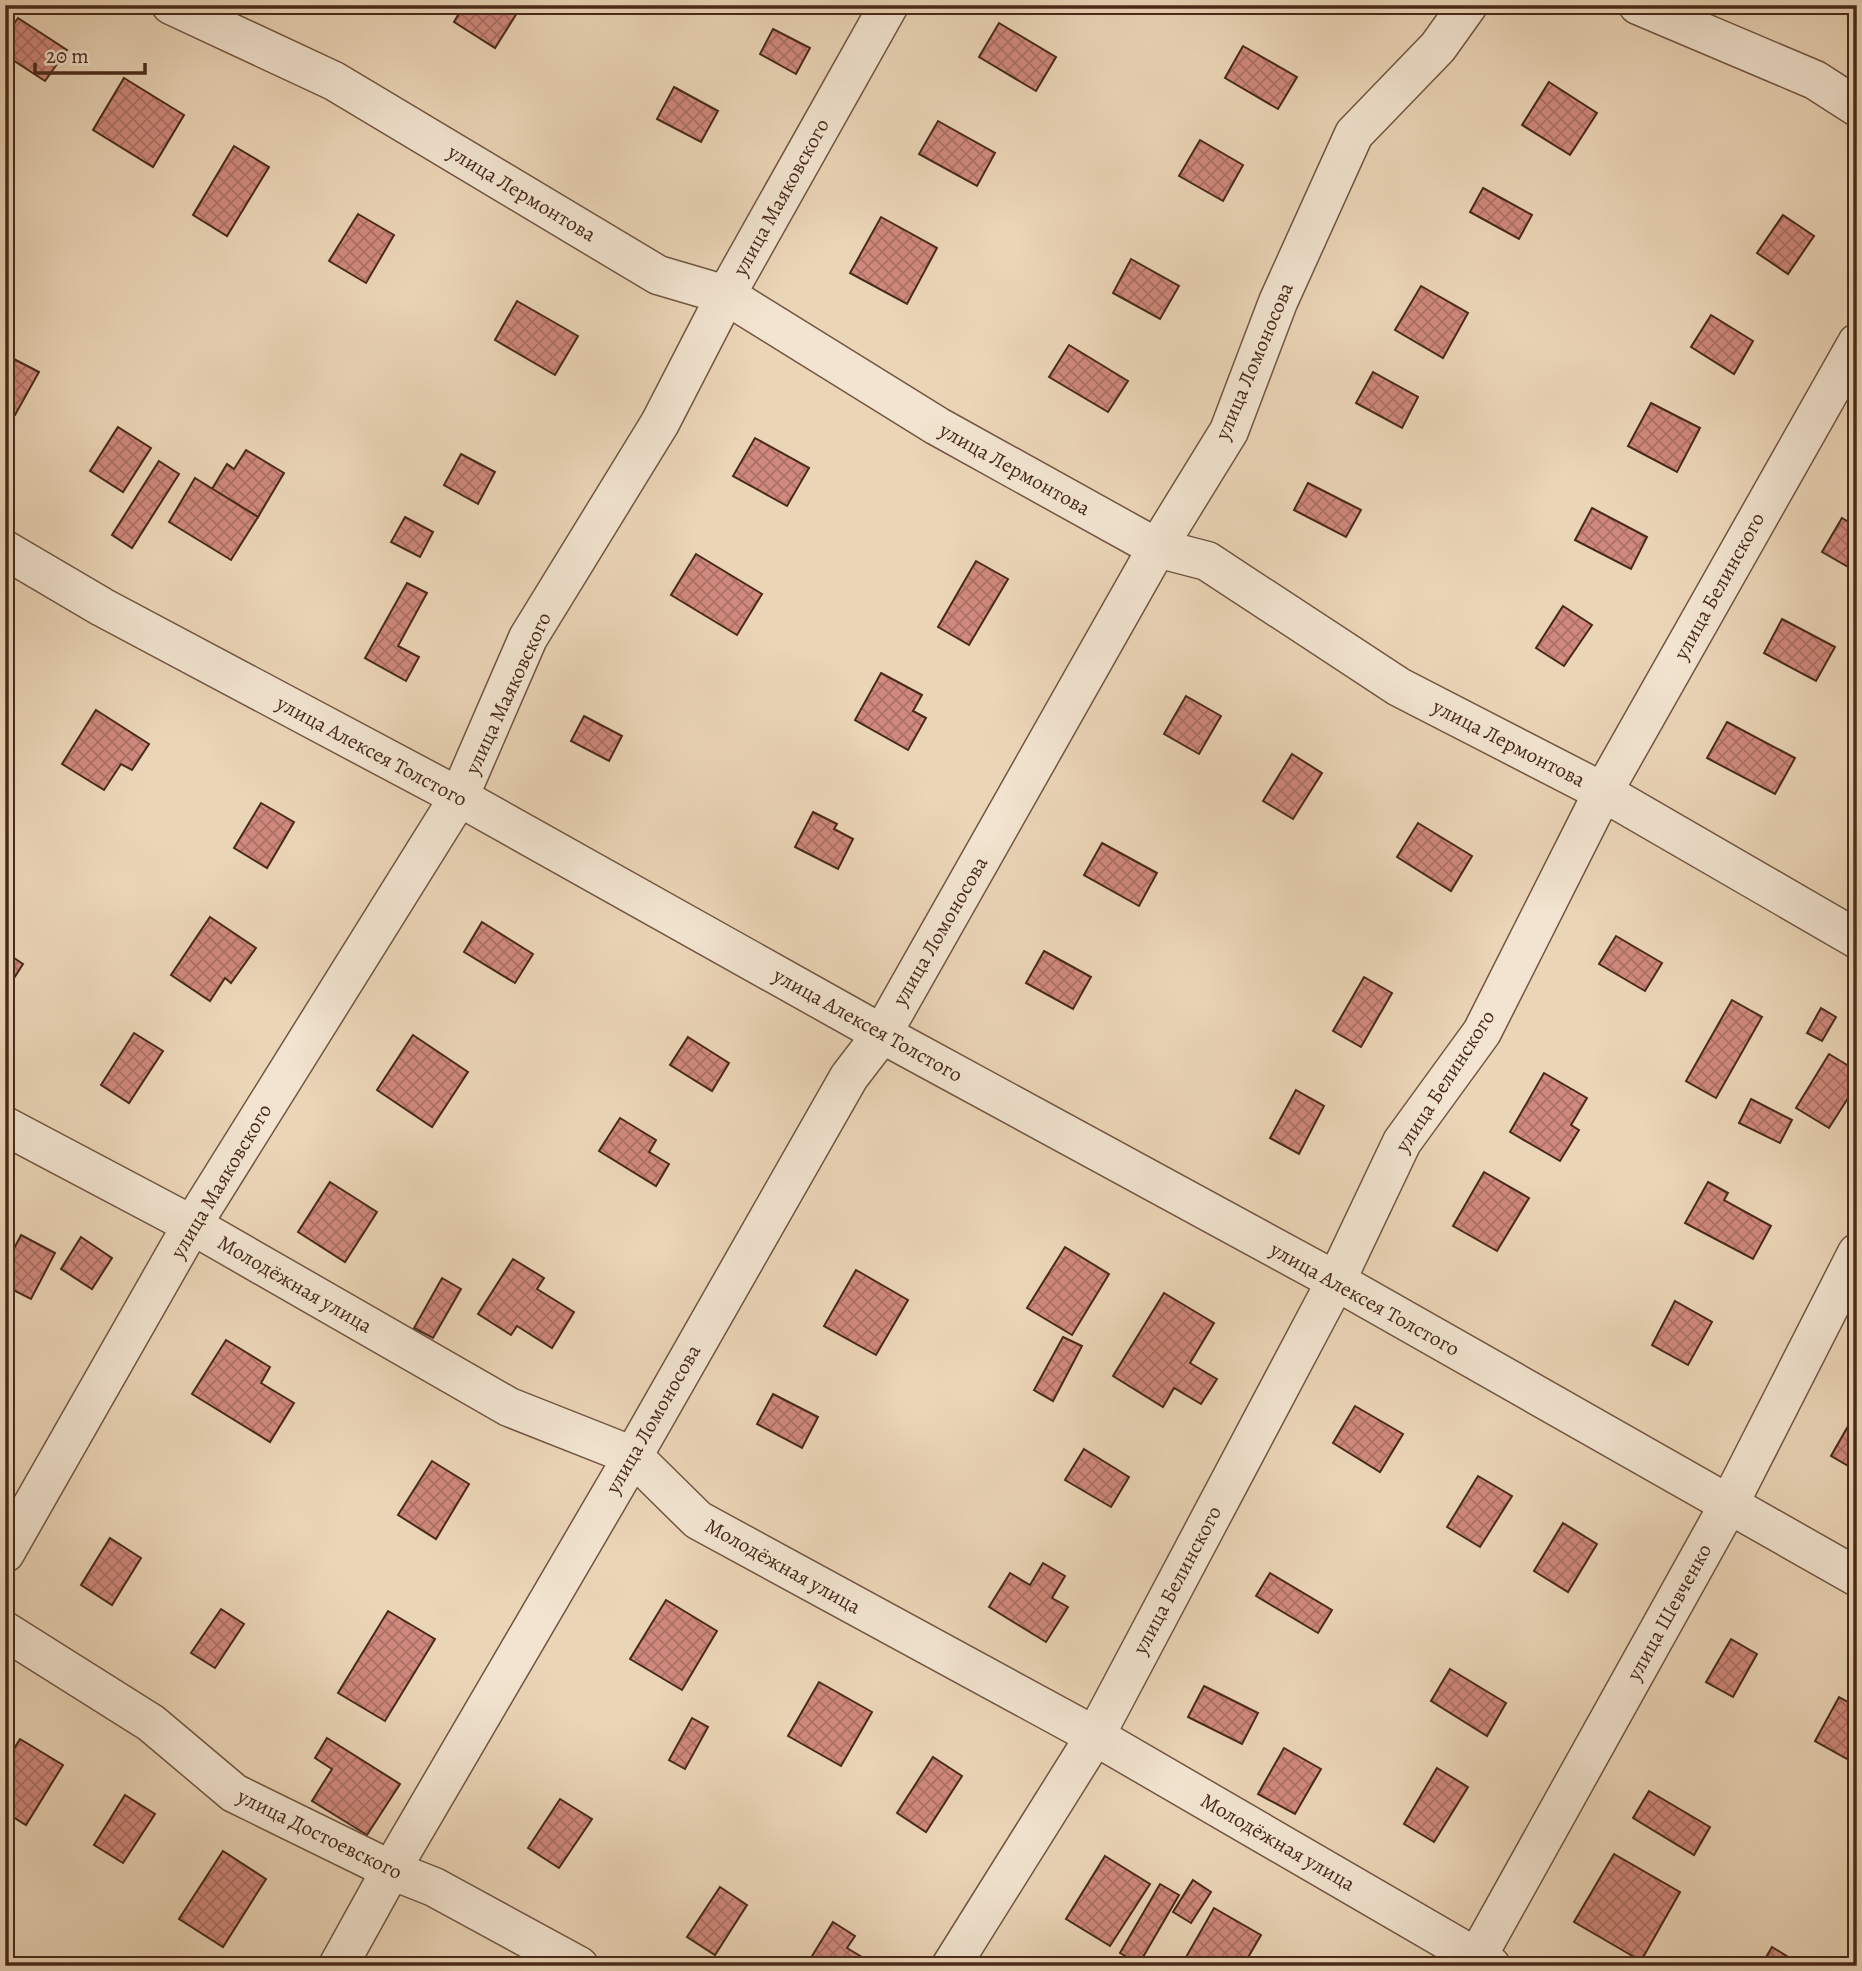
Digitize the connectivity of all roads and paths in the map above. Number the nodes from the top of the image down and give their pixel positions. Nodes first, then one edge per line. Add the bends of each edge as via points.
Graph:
1 (171, 5) edge
2 (889, 5) edge
3 (1468, 5) edge
4 (1637, 5) edge
5 (1857, 107) edge
6 (726, 295) junction
7 (1857, 343) edge
8 (1157, 548) junction
9 (5, 550) edge
10 (1603, 792) junction
11 (459, 797) junction
12 (1857, 939) edge
13 (882, 1034) junction
14 (5, 1126) edge
15 (192, 1225) junction
16 (1857, 1253) edge
17 (1336, 1281) junction
18 (633, 1456) junction
19 (1728, 1506) junction
20 (5, 1553) edge
21 (1857, 1577) edge
22 (5, 1631) edge
23 (1095, 1736) junction
24 (391, 1870) junction
25 (1480, 1963) edge
26 (338, 1966) edge
27 (579, 1966) edge
28 (951, 1966) edge

1 - 6 street, улица Лермонтова via 334,81 658,275
2 - 6 street, улица Маяковского
3 - 8 street, улица Ломоносова via 1438,47 1354,134 1278,302 1229,431
4 - 5 street via 1815,80
6 - 8 street, улица Лермонтова via 937,426
6 - 11 street, улица Маяковского via 660,424 528,638
7 - 10 street, улица Белинского
8 - 10 street, улица Лермонтова via 1207,561 1399,687
8 - 13 street, улица Ломоносова
9 - 11 street, улица Алексея Толстого via 102,607
10 - 12 street, улица Лермонтова
10 - 17 street, улица Белинского via 1482,1032 1402,1142
11 - 13 street, улица Алексея Толстого
11 - 15 street, улица Маяковского
13 - 17 street, улица Алексея Толстого
13 - 18 street, улица Ломоносова via 849,1077
14 - 15 street, Молодёжная улица
15 - 18 street, Молодёжная улица via 509,1407
15 - 20 street, улица Маяковского
16 - 19 street, улица Шевченко
17 - 19 street, улица Алексея Толстого
17 - 23 street, улица Белинского
18 - 23 street, Молодёжная улица via 698,1520
18 - 24 street, улица Ломоносова
19 - 21 street, улица Алексея Толстого
19 - 25 street, улица Шевченко
22 - 24 street, улица Достоевского via 151,1723 234,1793
23 - 25 street, Молодёжная улица
23 - 28 street, улица Белинского
24 - 26 street, улица Ломоносова
24 - 27 street, улица Достоевского via 434,1887

